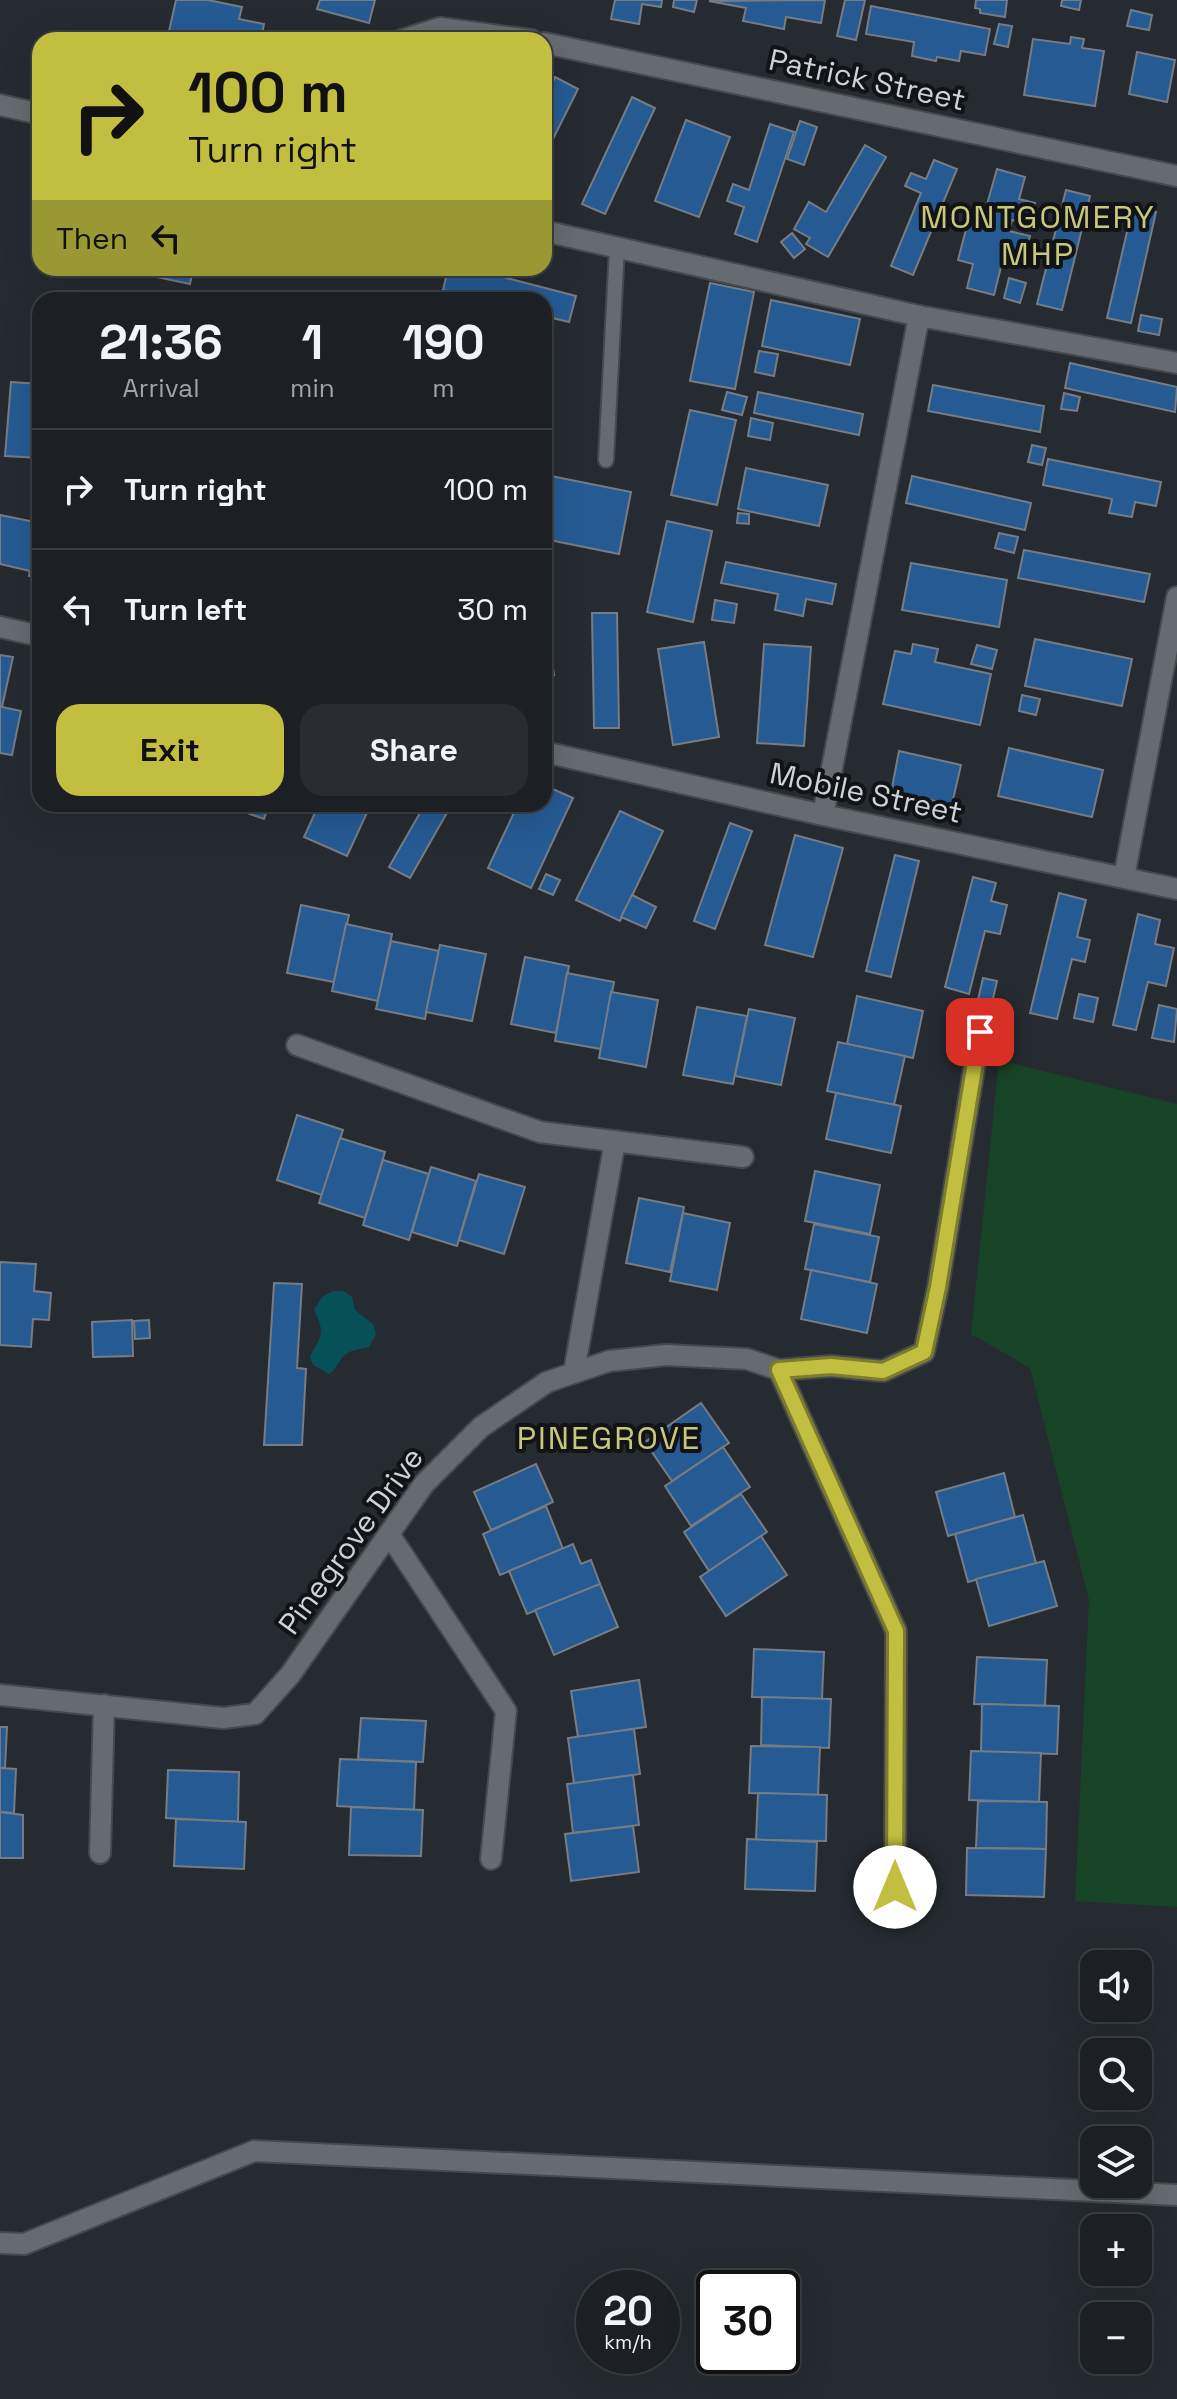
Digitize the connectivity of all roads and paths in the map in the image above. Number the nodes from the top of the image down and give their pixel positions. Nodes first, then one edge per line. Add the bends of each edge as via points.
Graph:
1 (427, 32) edge
2 (470, 32) edge
3 (552, 45) edge
4 (0, 105) edge
5 (32, 112) edge
6 (1177, 176) edge
7 (552, 233) edge
8 (617, 247) junction
9 (919, 316) junction
10 (1177, 363) edge
11 (606, 460) dead end
12 (1177, 597) edge
13 (0, 627) edge
14 (32, 634) edge
15 (552, 754) edge
16 (823, 815) junction
17 (1124, 877) junction
18 (1177, 889) edge
19 (980, 1032) dead end
20 (297, 1045) dead end
21 (615, 1141) junction
22 (743, 1157) dead end
23 (779, 1370) junction
24 (574, 1372) junction
25 (389, 1534) junction
26 (0, 1695) edge
27 (104, 1705) junction
28 (100, 1853) dead end
29 (491, 1859) dead end
30 (895, 1887) dead end
31 (1177, 2195) edge
32 (0, 2243) edge

1 - 2 street
3 - 6 street, Patrick Street
4 - 5 street
7 - 8 street
8 - 9 street
8 - 11 lane
9 - 10 street
9 - 16 street
12 - 17 street
13 - 14 street
15 - 16 street, Mobile Street
16 - 17 street, Mobile Street
17 - 18 street, Mobile Street
19 - 23 street via 924,1352 883,1371 831,1366
20 - 21 street via 540,1132
21 - 22 street
21 - 24 street
23 - 24 street, Pinegrove Drive via 747,1359 666,1355 609,1361
23 - 30 street via 896,1631
24 - 25 street, Pinegrove Drive via 547,1382 481,1427 424,1484
25 - 27 street, Pinegrove Drive via 290,1675 255,1714 223,1718
25 - 29 street via 506,1711
26 - 27 street, Pinegrove Drive
27 - 28 street
31 - 32 street via 254,2151 24,2244

